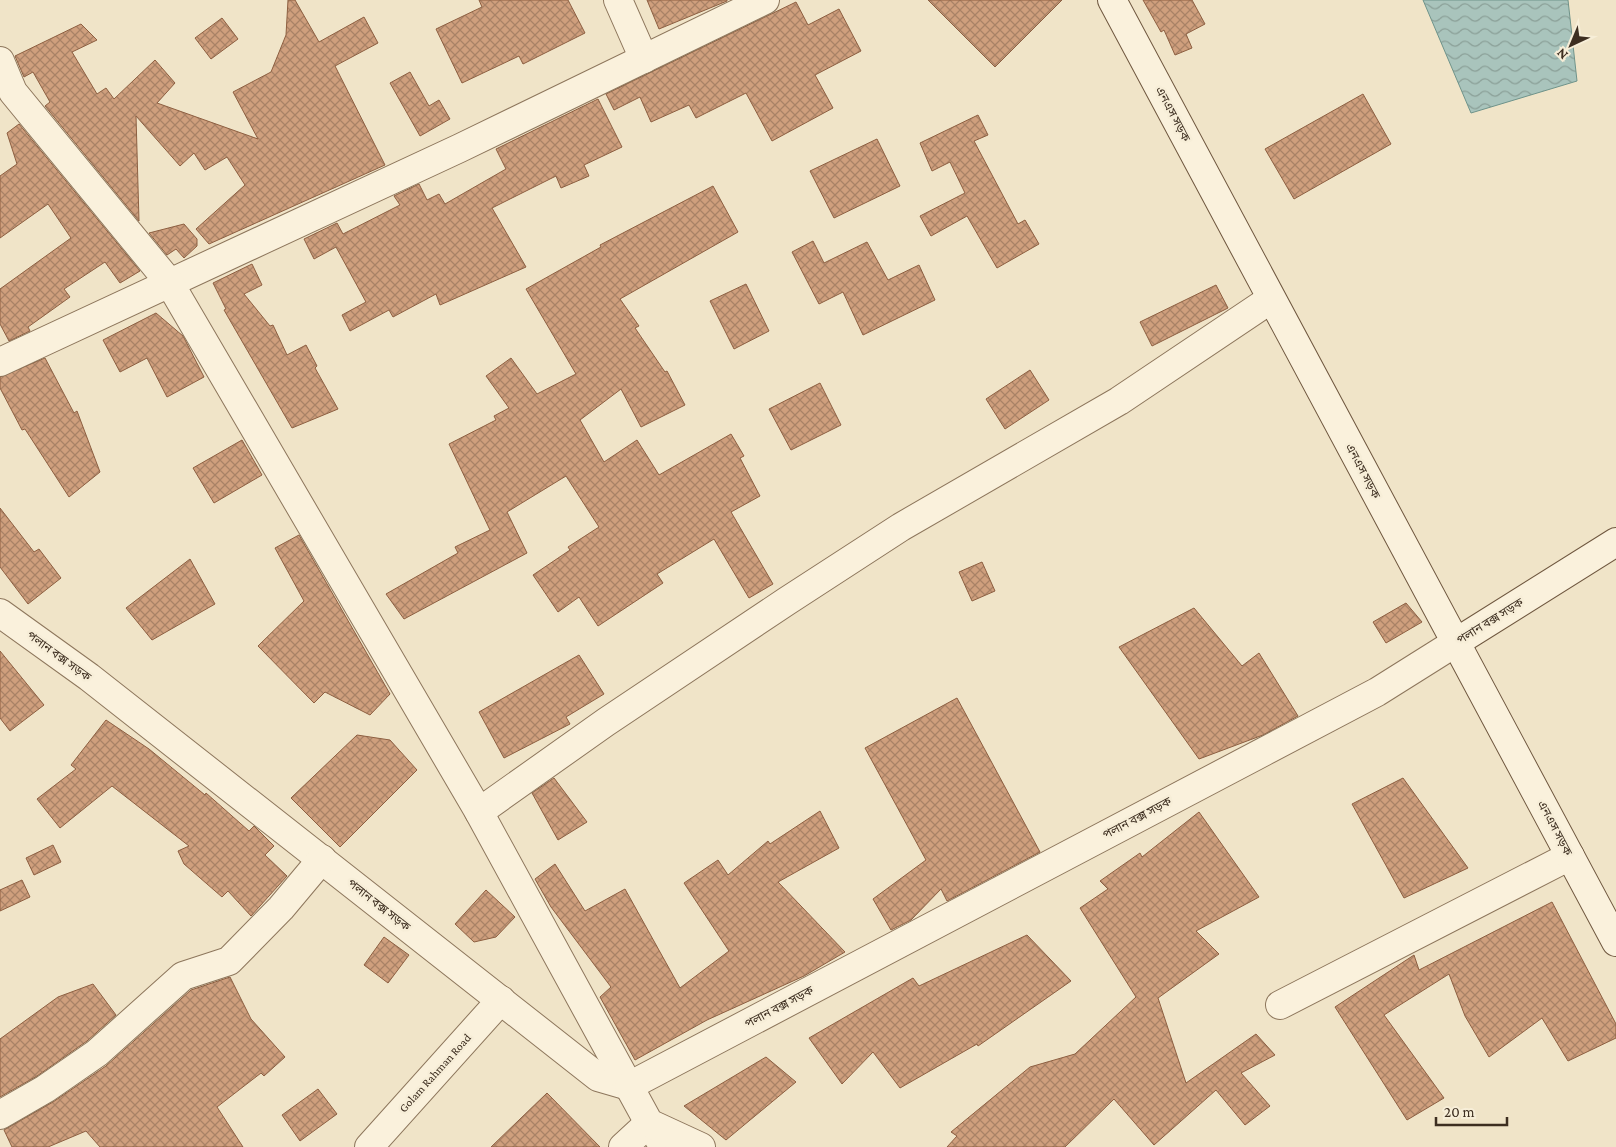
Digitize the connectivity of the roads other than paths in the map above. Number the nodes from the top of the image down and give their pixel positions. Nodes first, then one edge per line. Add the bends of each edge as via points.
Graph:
1 (618, 0) edge
2 (764, 0) edge
3 (1112, 0) edge
4 (644, 59) junction
5 (0, 61) edge
6 (170, 282) junction
7 (1271, 299) junction
8 (0, 362) edge
9 (1616, 542) edge
10 (0, 613) edge
11 (1456, 643) junction
12 (479, 812) junction
13 (1570, 856) junction
14 (322, 860) junction
15 (1616, 942) edge
16 (501, 1000) junction
17 (1280, 1005) dead end
18 (629, 1086) junction
19 (0, 1115) edge
20 (650, 1123) junction
21 (369, 1147) edge
22 (623, 1147) edge
23 (664, 1147) edge
24 (701, 1147) edge

1 - 4 street
2 - 4 street
3 - 7 street, এনএস সড়ক
4 - 6 street
5 - 6 street via 12,92
6 - 8 street
6 - 12 street
7 - 11 street, এনএস সড়ক
7 - 12 street via 1119,401 901,528 795,596 606,722
9 - 11 street, পলান বক্স সড়ক
10 - 14 street, পলান বক্স সড়ক via 90,678
11 - 13 street, এনএস সড়ক
11 - 18 street, পলান বক্স সড়ক via 1377,692
12 - 18 street
13 - 15 street, এনএস সড়ক
13 - 17 street
14 - 16 street, পলান বক্স সড়ক
14 - 19 street via 230,961 183,976 96,1054
16 - 18 street, পলান বক্স সড়ক via 598,1077
16 - 21 street, Golam Rahman Road
18 - 20 street
20 - 22 street
20 - 23 street
20 - 24 street

